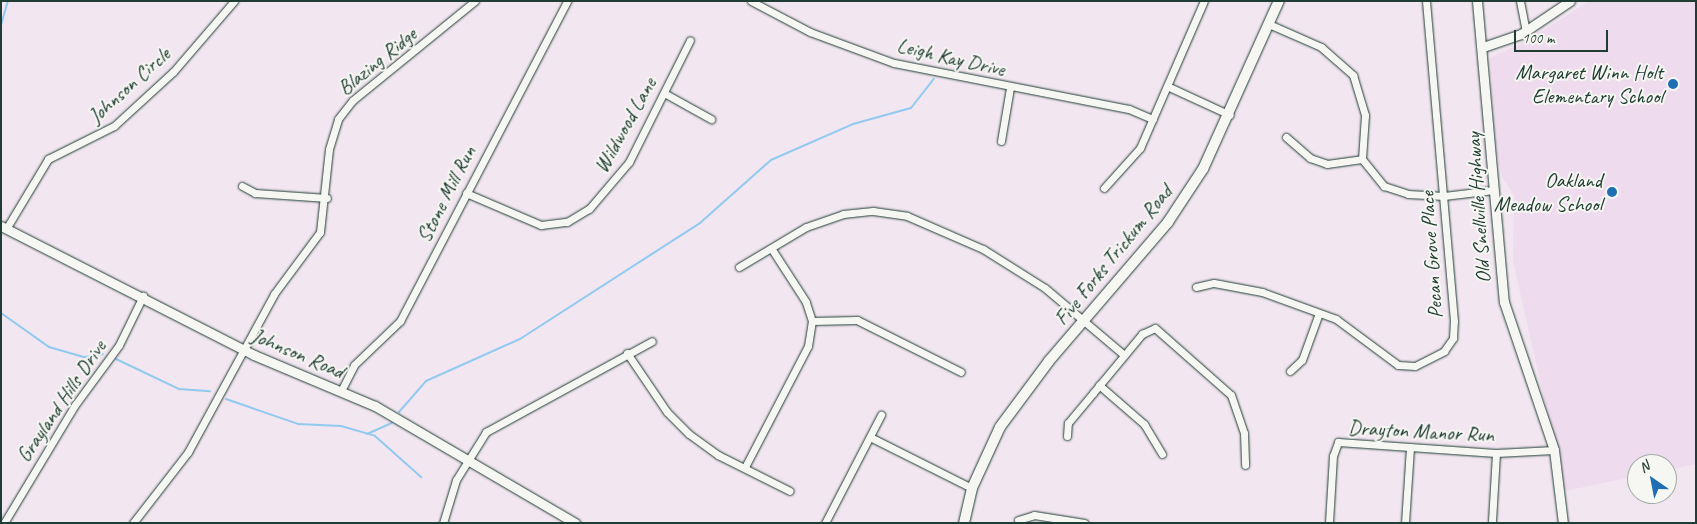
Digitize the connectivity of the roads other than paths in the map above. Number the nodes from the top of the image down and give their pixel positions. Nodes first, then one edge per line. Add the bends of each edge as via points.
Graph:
1 (234, 1) edge
2 (475, 1) edge
3 (567, 1) edge
4 (751, 1) edge
5 (1204, 1) edge
6 (1279, 1) edge
7 (1426, 1) edge
8 (1477, 1) edge
9 (1520, 1) edge
10 (1570, 1) edge
11 (1270, 25) junction
12 (1526, 31) junction
13 (690, 40) dead end
14 (1483, 47) junction
15 (1167, 86) junction
16 (1010, 88) junction
17 (664, 93) junction
18 (1230, 115) junction
19 (711, 119) dead end
20 (1153, 119) junction
21 (1286, 137) dead end
22 (1001, 141) dead end
23 (1362, 158) junction
24 (242, 186) dead end
25 (1104, 188) dead end
26 (1494, 190) junction
27 (466, 193) junction
28 (1444, 196) junction
29 (327, 198) junction
30 (3, 228) edge
31 (771, 248) junction
32 (739, 267) dead end
33 (1196, 287) dead end
34 (143, 296) junction
35 (1319, 313) junction
36 (812, 322) junction
37 (1083, 322) junction
38 (652, 341) dead end
39 (242, 349) junction
40 (627, 353) junction
41 (1124, 355) junction
42 (1290, 371) dead end
43 (961, 372) dead end
44 (1099, 385) junction
45 (341, 391) junction
46 (881, 416) dead end
47 (1067, 436) dead end
48 (870, 437) junction
49 (1410, 447) junction
50 (1554, 450) junction
51 (1496, 453) junction
52 (1162, 454) dead end
53 (466, 461) junction
54 (1245, 465) dead end
55 (746, 467) junction
56 (972, 488) junction
57 (790, 491) dead end
58 (1018, 520) dead end
59 (1492, 521) dead end
60 (826, 522) edge
61 (4, 523) edge
62 (133, 523) edge
63 (443, 523) edge
64 (575, 523) edge
65 (964, 523) edge
66 (1084, 523) edge
67 (1329, 523) edge
68 (1405, 523) edge
69 (1563, 523) edge

1 - 30 street, Johnson Circle via 173,72 114,126 42,166
2 - 29 street, Blazing Ridge via 345,109 332,134
3 - 27 street, Stone Mill Run
4 - 16 street, Leigh Kay Drive via 856,51
5 - 15 street
6 - 11 main road, Five Forks Trickum Road
7 - 28 street, Pecan Grove Place
8 - 14 street, Old Snellville Highway
9 - 12 street
10 - 12 street
11 - 18 main road, Five Forks Trickum Road
11 - 23 street via 1321,46 1353,75 1365,115
12 - 14 street
13 - 17 street, Wildwood Lane
14 - 26 street, Old Snellville Highway
15 - 18 street
15 - 20 street
16 - 20 street, Leigh Kay Drive via 1129,109
16 - 22 street
17 - 19 street
17 - 27 street, Wildwood Lane via 614,185 578,216 555,224 526,222
18 - 37 main road, Five Forks Trickum Road via 1186,198
20 - 25 street via 1133,158
21 - 23 street via 1310,158 1327,164
23 - 28 street via 1384,186 1408,194
24 - 29 street via 254,193
26 - 28 street
26 - 50 street, Old Snellville Highway via 1504,302
27 - 45 street, Stone Mill Run via 400,321 354,365
28 - 35 street, Pecan Grove Place via 1454,321 1453,338 1444,351 1415,366 1398,365 1336,319
29 - 39 street, Blazing Ridge via 320,232 285,276
30 - 34 street, Johnson Road
31 - 32 street
31 - 36 street via 806,302
31 - 37 street via 806,227 843,214 874,211 907,216 983,249 1045,288
33 - 35 street, Pecan Grove Place via 1214,283 1262,292
34 - 39 street, Johnson Road
34 - 61 street, Grayland Hills Drive via 119,345 75,405
35 - 42 street via 1302,360
36 - 43 street via 857,320
36 - 55 street via 808,346
37 - 41 street
37 - 56 main road, Five Forks Trickum Road via 1000,427
38 - 40 street
39 - 45 street, Johnson Road
39 - 62 street, Blazing Ridge via 188,452
40 - 53 street via 486,432
40 - 55 street via 667,412 689,434 718,455
41 - 44 street
41 - 54 street via 1142,334 1155,328 1216,377 1240,412
44 - 47 street via 1068,423
44 - 52 street via 1144,424
45 - 53 street, Johnson Road
46 - 48 street
48 - 56 street
48 - 60 street
49 - 51 street, Drayton Manor Run
49 - 67 street, Drayton Manor Run via 1338,442 1333,456
49 - 68 street
50 - 51 street, Drayton Manor Run
50 - 69 street, Old Snellville Highway
51 - 59 street
53 - 63 street via 452,489
53 - 64 street, Johnson Road
55 - 57 street
56 - 65 main road, Five Forks Trickum Road
58 - 66 street via 1034,515

